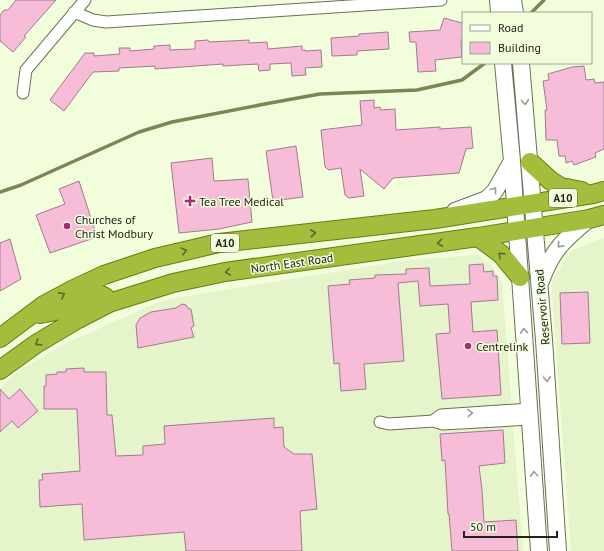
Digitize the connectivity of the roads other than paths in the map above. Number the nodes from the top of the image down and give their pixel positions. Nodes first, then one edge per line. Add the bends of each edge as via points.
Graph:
1 (85, 0) edge
2 (441, 0) edge
3 (498, 0) edge
4 (513, 0) edge
5 (74, 12) junction
6 (499, 12) edge
7 (515, 12) edge
8 (503, 64) edge
9 (521, 64) edge
10 (23, 93) dead end
11 (512, 161) junction
12 (530, 162) junction
13 (598, 192) edge
14 (533, 203) junction
15 (515, 206) junction
16 (597, 217) edge
17 (435, 219) junction
18 (535, 228) junction
19 (517, 231) junction
20 (478, 238) junction
21 (520, 277) junction
22 (540, 284) junction
23 (109, 303) junction
24 (30, 316) junction
25 (0, 338) edge
26 (4, 359) edge
27 (530, 414) junction
28 (380, 422) dead end
29 (540, 551) edge
30 (558, 551) edge

1 - 5 street
2 - 5 street via 106,22
3 - 6 main road
4 - 7 main road
5 - 10 street via 26,70
8 - 11 main road, Reservoir Road
9 -> 12 main road, Reservoir Road
11 - 15 main road, Reservoir Road
17 -> 11 main road via 487,199 495,191
12 - 13 highway via 561,187
12 - 14 main road, Reservoir Road
13 - 14 highway, A10
14 - 15 highway, A10
14 - 18 main road, Reservoir Road
15 - 17 highway, A10
15 - 19 main road, Reservoir Road
16 - 18 highway, North East Road / A10
16 -> 22 main road via 568,237 555,251
24 -> 17 highway, A10 via 54,300 104,275 155,258 220,243
18 - 19 highway, North East Road / A10
18 - 22 main road, Reservoir Road
19 - 20 highway, North East Road / A10
19 - 21 main road, Reservoir Road
21 -> 20 highway via 501,254
20 -> 23 highway, North East Road / A10 via 214,274 173,283
27 -> 21 main road, Reservoir Road
22 -> 30 main road, Reservoir Road
23 - 24 highway via 101,294 61,310
23 -> 26 highway, North East Road / A10
24 - 25 highway, A10
27 - 28 street via 443,424 433,421 389,424
29 -> 27 main road, Reservoir Road

